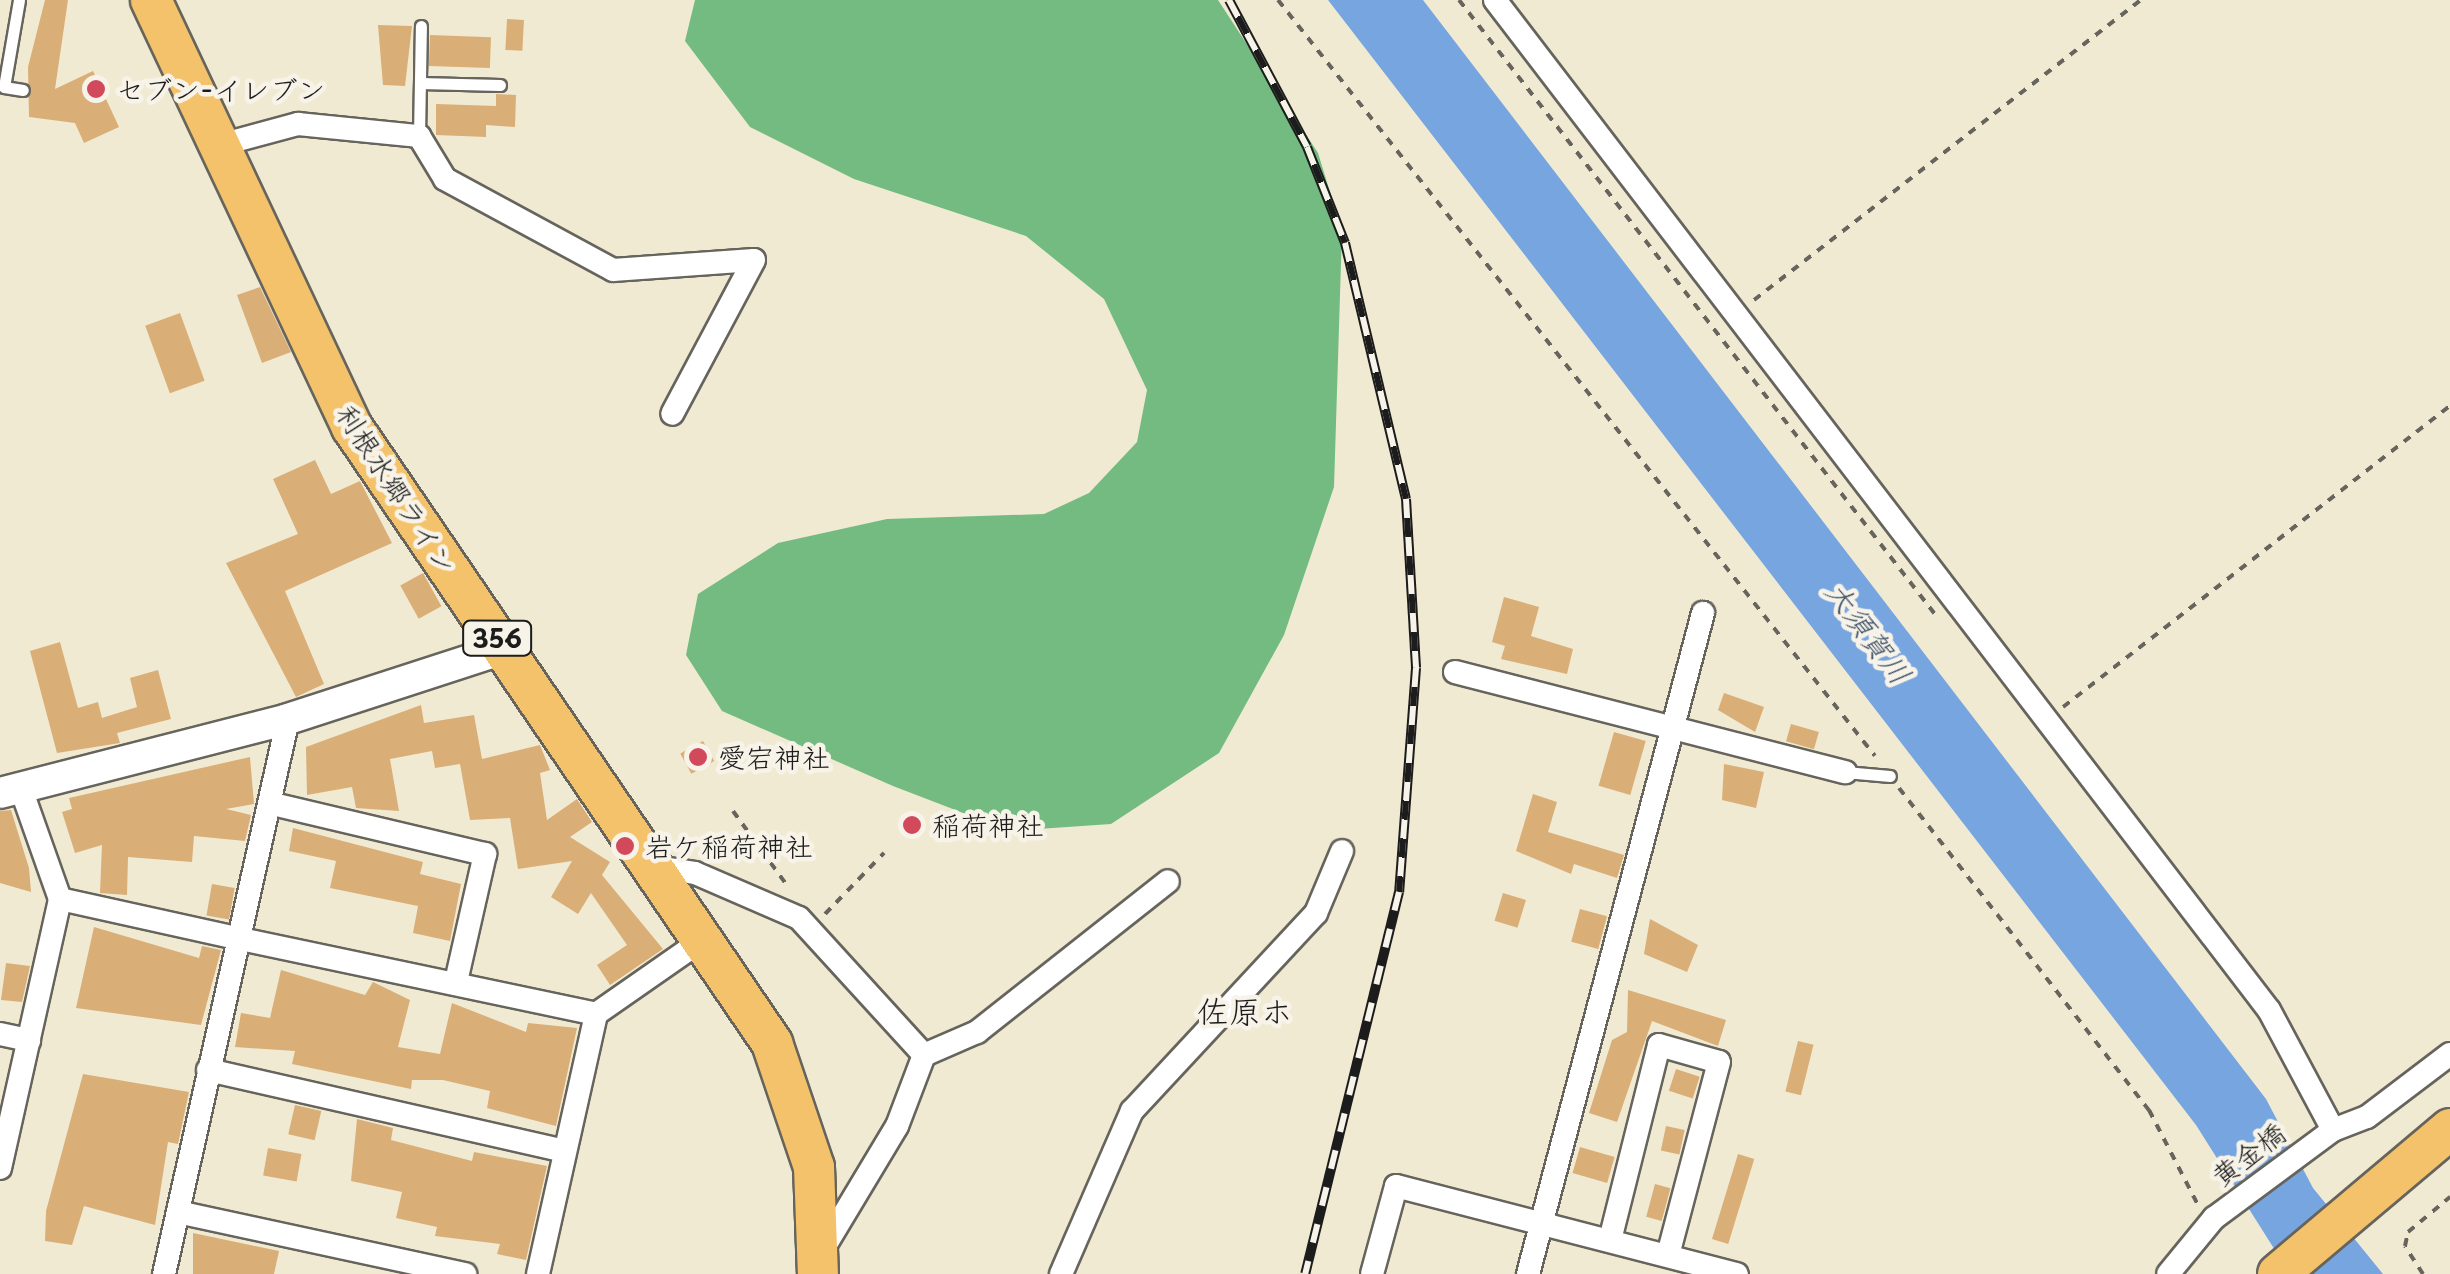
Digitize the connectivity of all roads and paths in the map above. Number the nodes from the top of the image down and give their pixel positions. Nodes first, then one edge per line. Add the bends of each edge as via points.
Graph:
1 (19, 0) edge
2 (151, 0) edge
3 (1278, 0) edge
4 (1459, 0) edge
5 (1496, 0) edge
6 (2142, 0) edge
7 (421, 26) dead end
8 (420, 83) junction
9 (500, 85) dead end
10 (23, 90) dead end
11 (419, 136) junction
12 (220, 145) junction
13 (1739, 312) junction
14 (2450, 406) edge
15 (672, 414) dead end
16 (1703, 613) dead end
17 (1943, 625) dead end
18 (504, 648) junction
19 (1455, 672) dead end
20 (2051, 716) junction
21 (288, 719) junction
22 (1672, 728) junction
23 (1845, 772) joint
24 (1890, 776) junction
25 (10, 789) edge
26 (273, 804) junction
27 (733, 811) dead end
28 (1342, 851) dead end
29 (884, 853) dead end
30 (656, 866) junction
31 (1168, 881) dead end
32 (60, 898) junction
33 (806, 923) junction
34 (236, 938) junction
35 (705, 938) junction
36 (456, 982) junction
37 (596, 1014) junction
38 (0, 1034) edge
39 (29, 1040) junction
40 (2450, 1054) edge
41 (924, 1055) junction
42 (208, 1070) junction
43 (2450, 1129) edge
44 (2325, 1135) junction
45 (564, 1151) junction
46 (0, 1168) edge
47 (2450, 1196) edge
48 (178, 1212) junction
49 (1541, 1222) junction
50 (2208, 1224) junction
51 (1610, 1240) junction
52 (1668, 1255) junction
53 (819, 1264) edge
54 (164, 1274) edge
55 (465, 1274) edge
56 (538, 1274) edge
57 (1061, 1274) edge
58 (1372, 1274) edge
59 (1528, 1274) edge
60 (1737, 1274) edge
61 (2168, 1274) edge
62 (2278, 1274) edge
63 (2423, 1274) edge

1 - 10 lane via 4,87
2 - 12 highway, 利根水郷ライン / 356
3 - 24 path
4 - 17 path
5 - 13 street
6 - 13 path
7 - 8 lane
8 - 9 lane
8 - 11 lane
11 - 12 street via 298,124
11 - 15 street via 444,178 613,270 754,260
12 - 18 highway, 利根水郷ライン / 356 via 352,428
13 - 20 street
14 - 20 path
16 - 22 street
18 - 21 street
18 - 30 highway, 利根水郷ライン / 356
19 - 22 street
20 - 44 street via 2269,1010
21 - 25 street
21 - 26 street
22 - 23 street
22 - 49 street
23 - 24 lane
24 - 50 path via 2149,1110
25 - 32 street
26 - 34 street
26 - 36 street via 485,854
27 - 33 path via 788,886
28 - 57 street via 1316,913 1132,1111
29 - 33 path
30 - 33 street via 694,873
30 - 35 highway, 利根水郷ライン / 356
31 - 41 street via 1015,1005
32 - 34 street
32 - 39 street
33 - 41 street
34 - 36 street
34 - 42 street
35 - 37 street
35 - 53 highway, 利根水郷ライン / 356 via 790,1082 814,1167
36 - 37 street
37 - 45 street
38 - 39 street
39 - 46 street
40 - 44 street, 黄金橋 via 2367,1117
41 - 53 street via 889,1142
42 - 45 street
42 - 48 street
43 - 62 highway
44 - 50 street, 黄金橋
45 - 56 street
47 - 63 path via 2408,1232 2405,1246
48 - 54 street
48 - 55 street
49 - 51 street
49 - 58 street via 1396,1186
49 - 59 street
50 - 61 street, 黄金橋
51 - 52 street
51 - 52 street via 1659,1045 1718,1062
52 - 60 street

